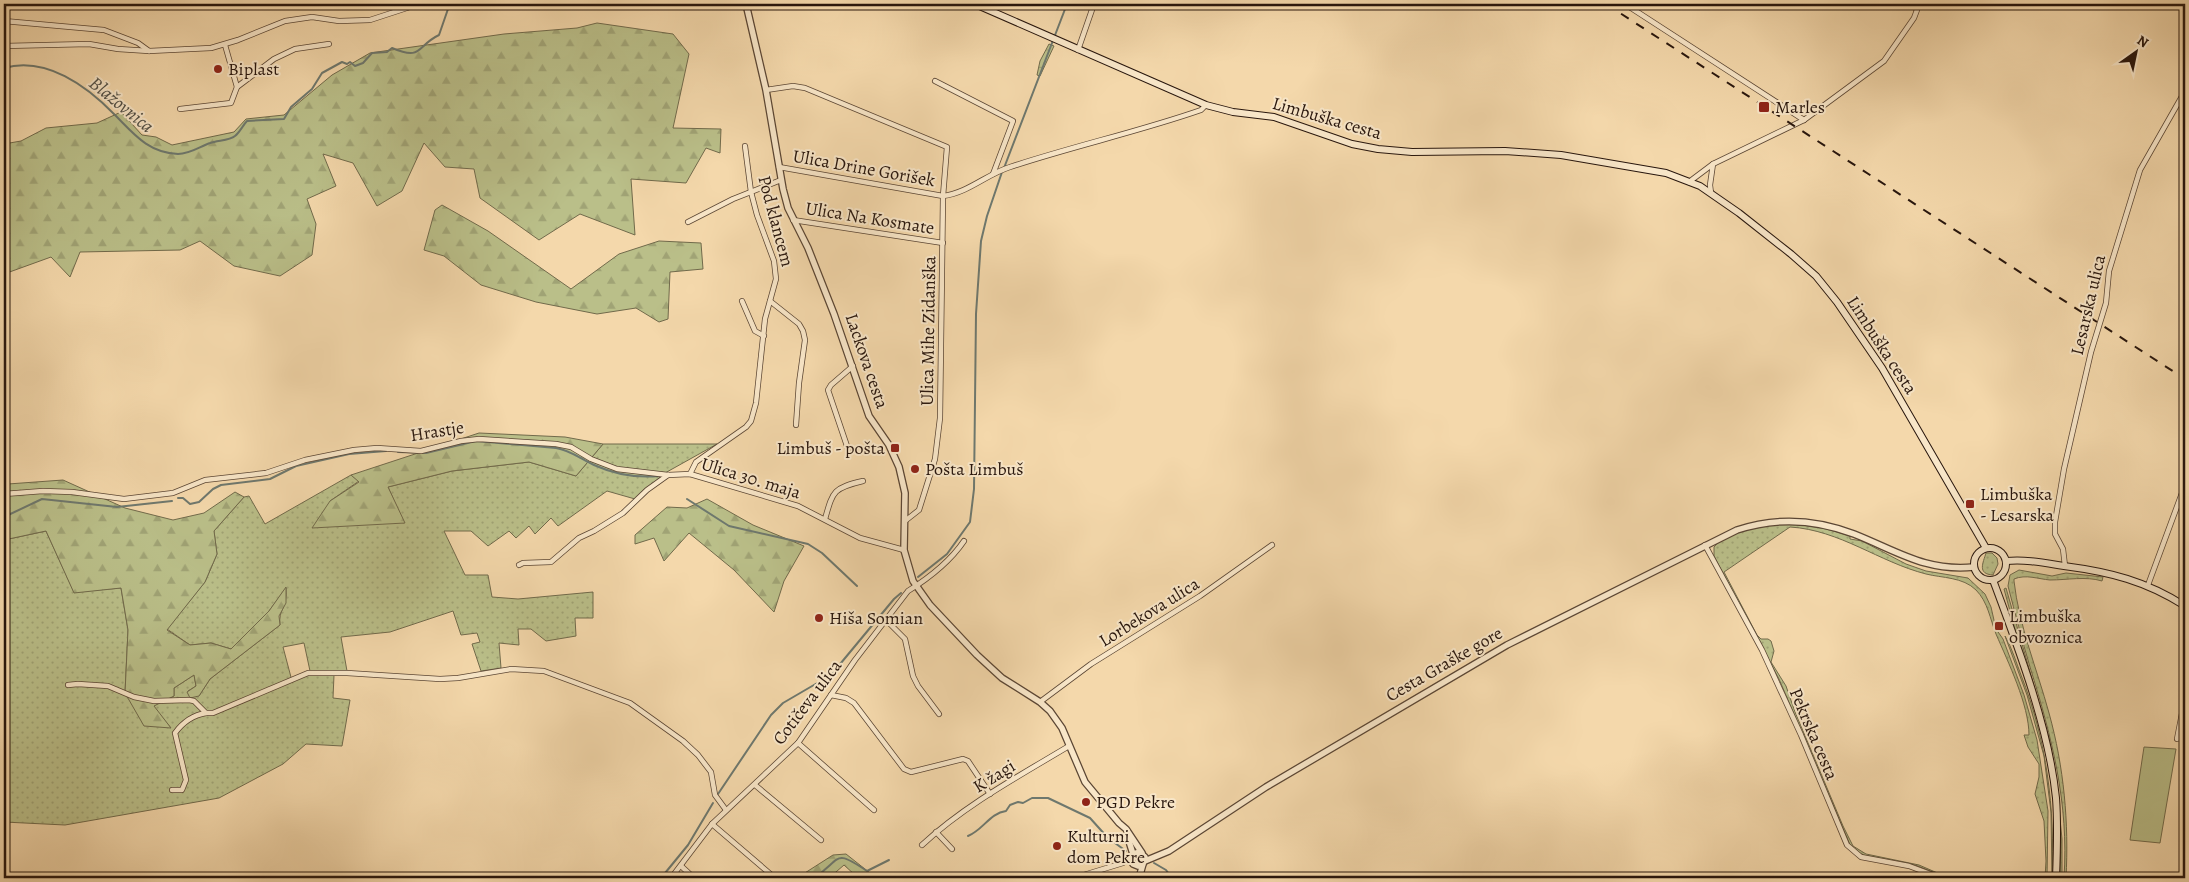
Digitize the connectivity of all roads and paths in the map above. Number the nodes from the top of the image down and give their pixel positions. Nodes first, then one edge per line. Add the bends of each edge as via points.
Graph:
1 (420, 4) edge
2 (746, 4) edge
3 (975, 4) edge
4 (1094, 4) edge
5 (1625, 4) edge
6 (1912, 4) edge
7 (4, 21) edge
8 (328, 44) dead end
9 (225, 45) junction
10 (4, 46) edge
11 (1078, 50) junction
12 (149, 51) junction
13 (935, 81) dead end
14 (237, 87) junction
15 (766, 90) junction
16 (2185, 91) edge
17 (1206, 105) junction
18 (180, 109) dead end
19 (1804, 120) junction
20 (745, 146) dead end
21 (1713, 164) junction
22 (779, 168) junction
23 (993, 174) junction
24 (781, 180) junction
25 (1689, 182) junction
26 (751, 192) junction
27 (1711, 193) junction
28 (944, 196) junction
29 (794, 220) junction
30 (688, 222) dead end
31 (943, 243) junction
32 (742, 301) dead end
33 (770, 301) junction
34 (764, 336) junction
35 (852, 366) junction
36 (796, 425) dead end
37 (848, 449) dead end
38 (690, 474) junction
39 (668, 475) junction
40 (863, 481) dead end
41 (2185, 485) edge
42 (4, 494) edge
43 (824, 519) junction
44 (905, 521) junction
45 (964, 541) dead end
46 (1272, 545) dead end
47 (1705, 545) junction
48 (1986, 548) junction
49 (904, 550) junction
50 (2006, 562) junction
51 (519, 565) dead end
52 (2065, 566) junction
53 (1974, 567) junction
54 (1994, 580) junction
55 (2148, 586) junction
56 (915, 587) junction
57 (2185, 606) edge
58 (887, 621) junction
59 (68, 685) dead end
60 (831, 695) junction
61 (2185, 698) edge
62 (1040, 702) junction
63 (206, 713) junction
64 (939, 714) dead end
65 (2177, 739) dead end
66 (798, 743) junction
67 (1069, 746) junction
68 (754, 785) junction
69 (172, 790) dead end
70 (990, 794) junction
71 (726, 810) junction
72 (874, 810) dead end
73 (1119, 823) junction
74 (712, 824) junction
75 (936, 832) junction
76 (821, 840) dead end
77 (922, 845) dead end
78 (952, 849) dead end
79 (1143, 854) junction
80 (1133, 855) junction
81 (1161, 855) junction
82 (1123, 863) junction
83 (1144, 863) junction
84 (1134, 865) junction
85 (681, 866) junction
86 (671, 878) edge
87 (694, 878) edge
88 (775, 878) edge
89 (1074, 878) edge
90 (1139, 878) edge
91 (1941, 878) edge
92 (2056, 878) edge

1 - 9 street via 370,20 312,17 285,21
2 - 15 street, Lackova cesta
3 - 11 main road, Limbuška cesta
4 - 11 street
5 - 19 street
6 - 19 street via 1917,10 1914,18 1884,61
7 - 12 street via 96,29 138,43
8 - 14 street via 295,49
9 - 12 street
9 - 14 street
10 - 12 street via 89,44
11 - 17 main road, Limbuška cesta
13 - 23 street via 1013,121
14 - 18 street via 231,102
15 - 22 street, Lackova cesta
15 - 28 street, Ulica Mihe Zidanška via 793,86 805,88 947,147
16 - 52 street, Lesarska ulica via 2140,170 2109,272 2106,303 2066,459 2055,522 2055,534 2063,549
17 - 23 street via 1201,110 1137,131
17 - 25 main road, Limbuška cesta via 1219,110 1274,116 1352,144 1378,149 1505,151 1561,156 1641,168
19 - 21 street
20 - 26 street, Pod klancem
21 - 25 street
21 - 27 street
22 - 24 street, Lackova cesta
22 - 28 street, Ulica Drine Gorišek
23 - 28 street via 954,195
24 - 26 street
24 - 29 street, Lackova cesta
25 - 27 main road, Limbuška cesta
26 - 30 street
26 - 33 street, Pod klancem via 774,261 776,279
27 - 48 main road, Limbuška cesta via 1805,266 1837,302 1886,375
28 - 31 street, Ulica Mihe Zidanška
29 - 31 street, Ulica Na Kosmate
29 - 35 street, Lackova cesta via 808,248
31 - 44 street, Ulica Mihe Zidanška via 940,418 935,459 919,510
32 - 34 street via 755,331
33 - 34 street, Pod klancem
33 - 36 street via 803,331
34 - 38 street, Pod klancem via 751,422 696,462
35 - 37 street via 828,390
35 - 44 street, Lackova cesta via 869,416 889,445 899,467 905,493
38 - 39 street, Ulica 30. maja
38 - 43 street, Ulica 30. maja via 798,506
39 - 42 street, Hrastje via 617,470 570,447 556,444 479,439 421,451 354,450 305,460 266,473 205,480 173,493 124,499 72,492
39 - 51 street via 646,490 623,513 579,538 551,562
40 - 43 street via 835,491
41 - 55 street
43 - 49 street, Ulica 30. maja via 860,538
44 - 49 street, Lackova cesta
45 - 56 street, Cotičeva ulica via 943,566
46 - 62 street, Lorbekova ulica via 1200,596 1091,664
47 - 53 street, Cesta Graške gore via 1737,530 1774,522 1799,521 1828,526 1935,566
47 - 81 street, Cesta Graške gore via 1507,645 1266,787
47 - 91 street, Pekrska cesta via 1762,650 1847,845 1861,857 1909,866
48 - 50 main road via 1999,550
48 - 53 main road via 1978,553
49 - 56 street, Lackova cesta
50 - 52 main road via 2046,562
50 - 54 main road via 2002,575
52 - 55 main road via 2107,572
53 - 54 main road via 1981,577
54 - 92 main road via 2046,742 2056,798
55 - 57 main road
56 - 58 street, Cotičeva ulica via 908,591
56 - 62 street, Lackova cesta via 1002,678
58 - 60 street, Cotičeva ulica
58 - 64 street via 906,639 913,676
59 - 63 street via 108,686 154,701 194,701
60 - 66 street, Cotičeva ulica
60 - 70 street via 854,703 904,769 911,772 963,759 968,761
61 - 65 street
62 - 67 street, Lackova cesta via 1056,719
63 - 69 street via 192,718 175,732 186,780 182,790
63 - 71 street via 213,713 308,673 440,679 511,668 544,671 630,703 683,741 711,772 715,795
66 - 68 street, Cotičeva ulica
66 - 72 street
67 - 70 street, K žagi
67 - 73 street, Lackova cesta via 1088,787
68 - 71 street, Cotičeva ulica
68 - 76 street
70 - 75 street, K žagi
71 - 74 street, Cotičeva ulica
73 - 79 street, Lackova cesta
73 - 80 street via 1131,842
74 - 85 street, Cotičeva ulica
74 - 88 street
75 - 77 street, K žagi
75 - 78 street
79 - 80 street
79 - 81 street
79 - 83 street
80 - 82 street
80 - 84 street
81 - 83 street, Cesta Graške gore
82 - 84 street
82 - 89 street
83 - 84 street, Cesta Graške gore
83 - 90 street
84 - 90 street
85 - 86 street, Cotičeva ulica
85 - 87 street

